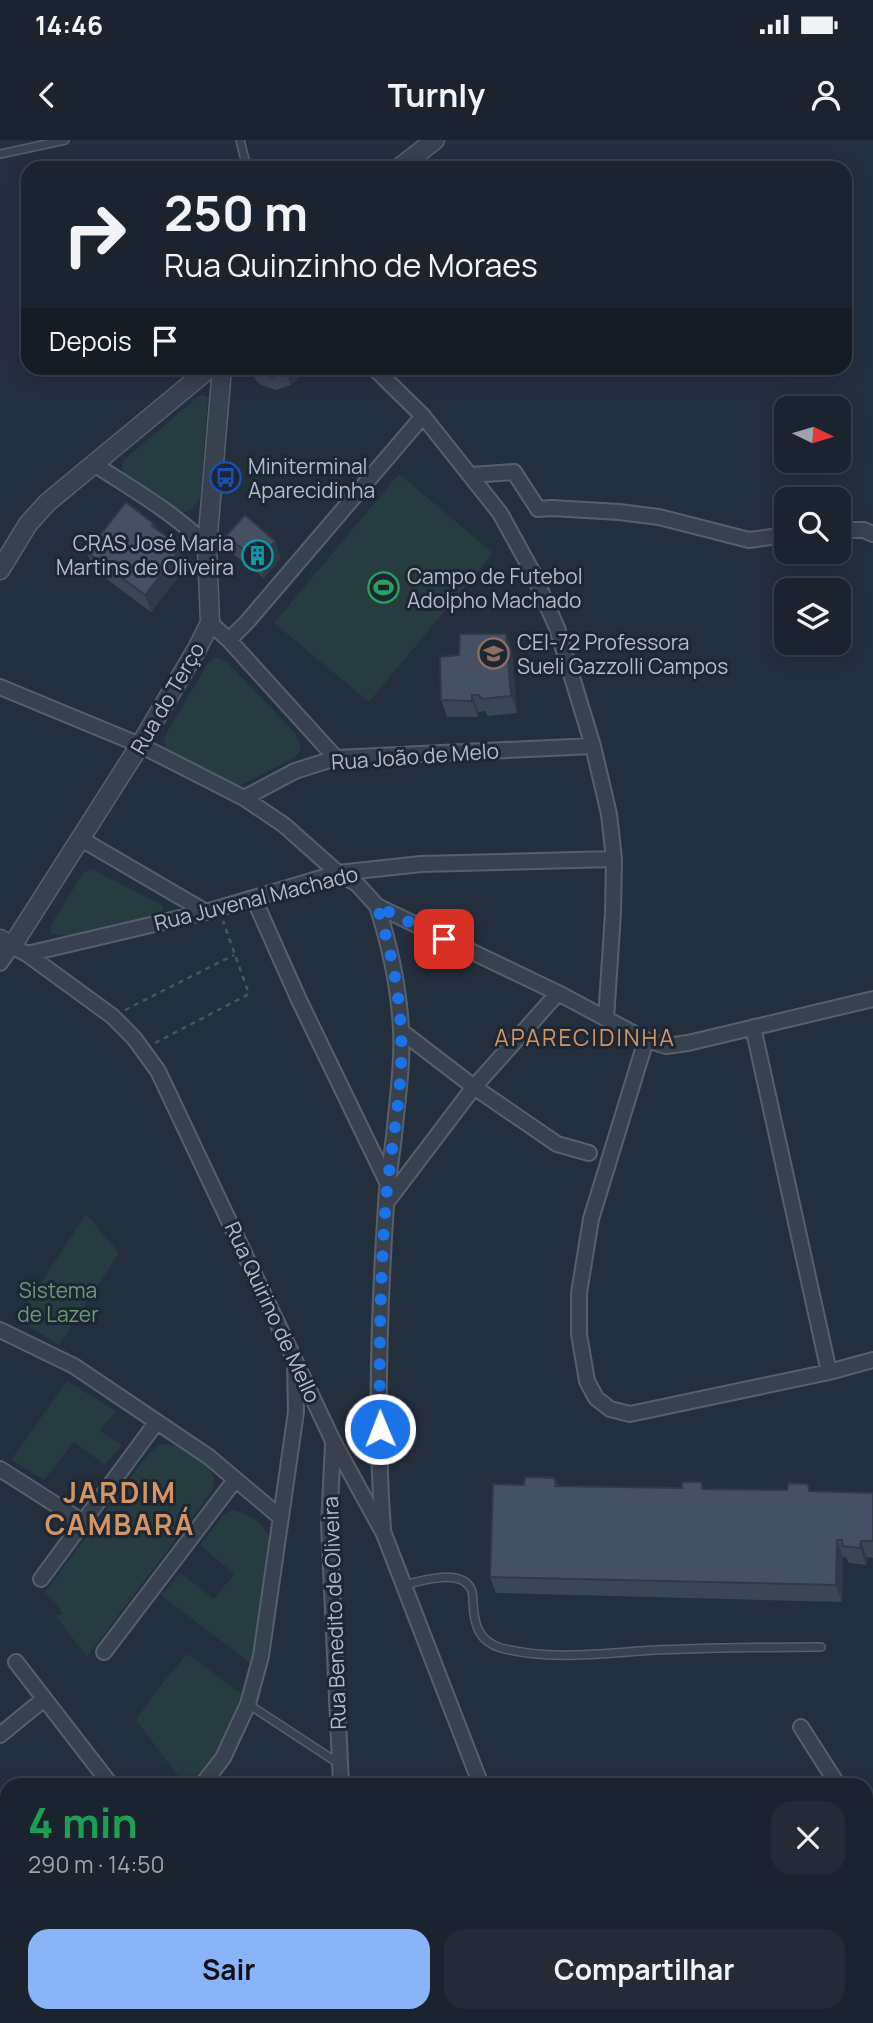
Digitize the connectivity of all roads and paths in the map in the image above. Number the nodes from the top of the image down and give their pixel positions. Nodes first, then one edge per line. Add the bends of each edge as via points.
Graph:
1 (240, 140) edge
2 (435, 140) edge
3 (60, 141) edge
4 (0, 154) edge
5 (245, 161) edge
6 (408, 161) edge
7 (202, 375) edge
8 (222, 375) edge
9 (381, 375) edge
10 (186, 388) junction
11 (220, 398) junction
12 (423, 416) junction
13 (94, 464) junction
14 (471, 475) junction
15 (851, 530) edge
16 (873, 534) edge
17 (774, 537) edge
18 (206, 546) junction
19 (0, 570) edge
20 (210, 623) junction
21 (229, 640) junction
22 (0, 687) edge
23 (140, 746) junction
24 (593, 746) junction
25 (336, 758) junction
26 (244, 798) junction
27 (82, 839) junction
28 (614, 859) junction
29 (338, 873) junction
30 (254, 899) junction
31 (377, 906) junction
32 (213, 910) junction
33 (13, 946) edge
34 (235, 954) junction
35 (0, 963) edge
36 (558, 993) junction
37 (873, 1001) edge
38 (112, 1016) junction
39 (606, 1019) junction
40 (753, 1027) junction
41 (401, 1031) junction
42 (646, 1040) junction
43 (142, 1049) junction
44 (474, 1087) junction
45 (589, 1153) dead end
46 (388, 1184) junction
47 (386, 1203) junction
48 (0, 1330) edge
49 (295, 1358) junction
50 (873, 1360) edge
51 (829, 1372) junction
52 (156, 1423) junction
53 (334, 1441) junction
54 (0, 1469) edge
55 (235, 1480) junction
56 (280, 1517) junction
57 (83, 1522) junction
58 (384, 1534) junction
59 (41, 1579) dead end
60 (404, 1585) junction
61 (821, 1647) dead end
62 (104, 1652) dead end
63 (16, 1662) dead end
64 (44, 1699) junction
65 (248, 1704) junction
66 (801, 1727) dead end
67 (0, 1735) edge
68 (339, 1764) junction
69 (106, 1778) edge
70 (207, 1778) edge
71 (340, 1778) edge
72 (478, 1778) edge
73 (834, 1778) edge

1 - 5 lane
2 - 6 street
3 - 4 lane
7 - 10 street
8 - 11 street, Rua do Terço
9 - 12 street
10 - 11 street via 208,388
10 - 13 street
11 - 18 street, Rua do Terço
12 - 14 street
12 - 21 street
13 - 18 street
13 - 19 street via 28,524
14 - 17 street via 514,472 538,509 619,512 693,524 749,540
14 - 24 street via 500,513 533,573 557,628
15 - 16 street
18 - 20 street, Rua do Terço
20 - 21 street
20 - 23 street, Rua do Terço
21 - 25 street
22 - 23 street
23 - 26 street
23 - 27 street, Rua do Terço
24 - 25 street, Rua João de Melo
24 - 28 street
25 - 26 street, Rua João de Melo via 295,771
26 - 29 street via 284,825
27 - 32 street
27 - 33 street, Rua do Terço
28 - 29 street, Rua Juvenal Machado via 421,864
28 - 39 street
29 - 30 street, Rua Juvenal Machado
29 - 31 street via 357,884
30 - 32 street, Rua Juvenal Machado
30 - 46 street
31 - 36 street
31 - 41 street via 390,951
32 - 33 street, Rua Juvenal Machado
32 - 34 path
33 - 35 street, Rua do Terço
33 - 38 street, Rua Quirino de Mello
34 - 38 path
34 - 43 path via 248,994
36 - 39 street
36 - 44 street
37 - 40 street
38 - 43 street, Rua Quirino de Mello
39 - 42 street
40 - 42 street via 666,1046
40 - 51 street
41 - 44 street
41 - 46 street
42 - 51 street via 591,1219 579,1293 579,1334 587,1381 596,1398 610,1409 629,1413
43 - 49 street, Rua Quirino de Mello via 158,1071
44 - 45 street via 557,1144
44 - 47 street
46 - 47 street
47 - 58 street via 380,1386
48 - 52 street via 74,1366
49 - 53 street, Rua Quirino de Mello
49 - 56 street via 296,1412
50 - 51 street
52 - 55 street
52 - 57 street
53 - 58 street, Rua Quirino de Mello
53 - 68 street, Rua Benedito de Oliveira via 329,1525
54 - 57 street
55 - 56 street
55 - 62 street
56 - 65 street via 261,1656
57 - 59 street
58 - 60 street, Rua Quirino de Mello
60 - 61 lane via 441,1578 463,1581 473,1595 480,1635 498,1647 522,1652 554,1655
60 - 72 street, Rua Quirino de Mello
63 - 64 street
64 - 67 street
64 - 69 street
65 - 68 lane
65 - 70 street via 223,1758
66 - 73 street
68 - 71 street, Rua Benedito de Oliveira

